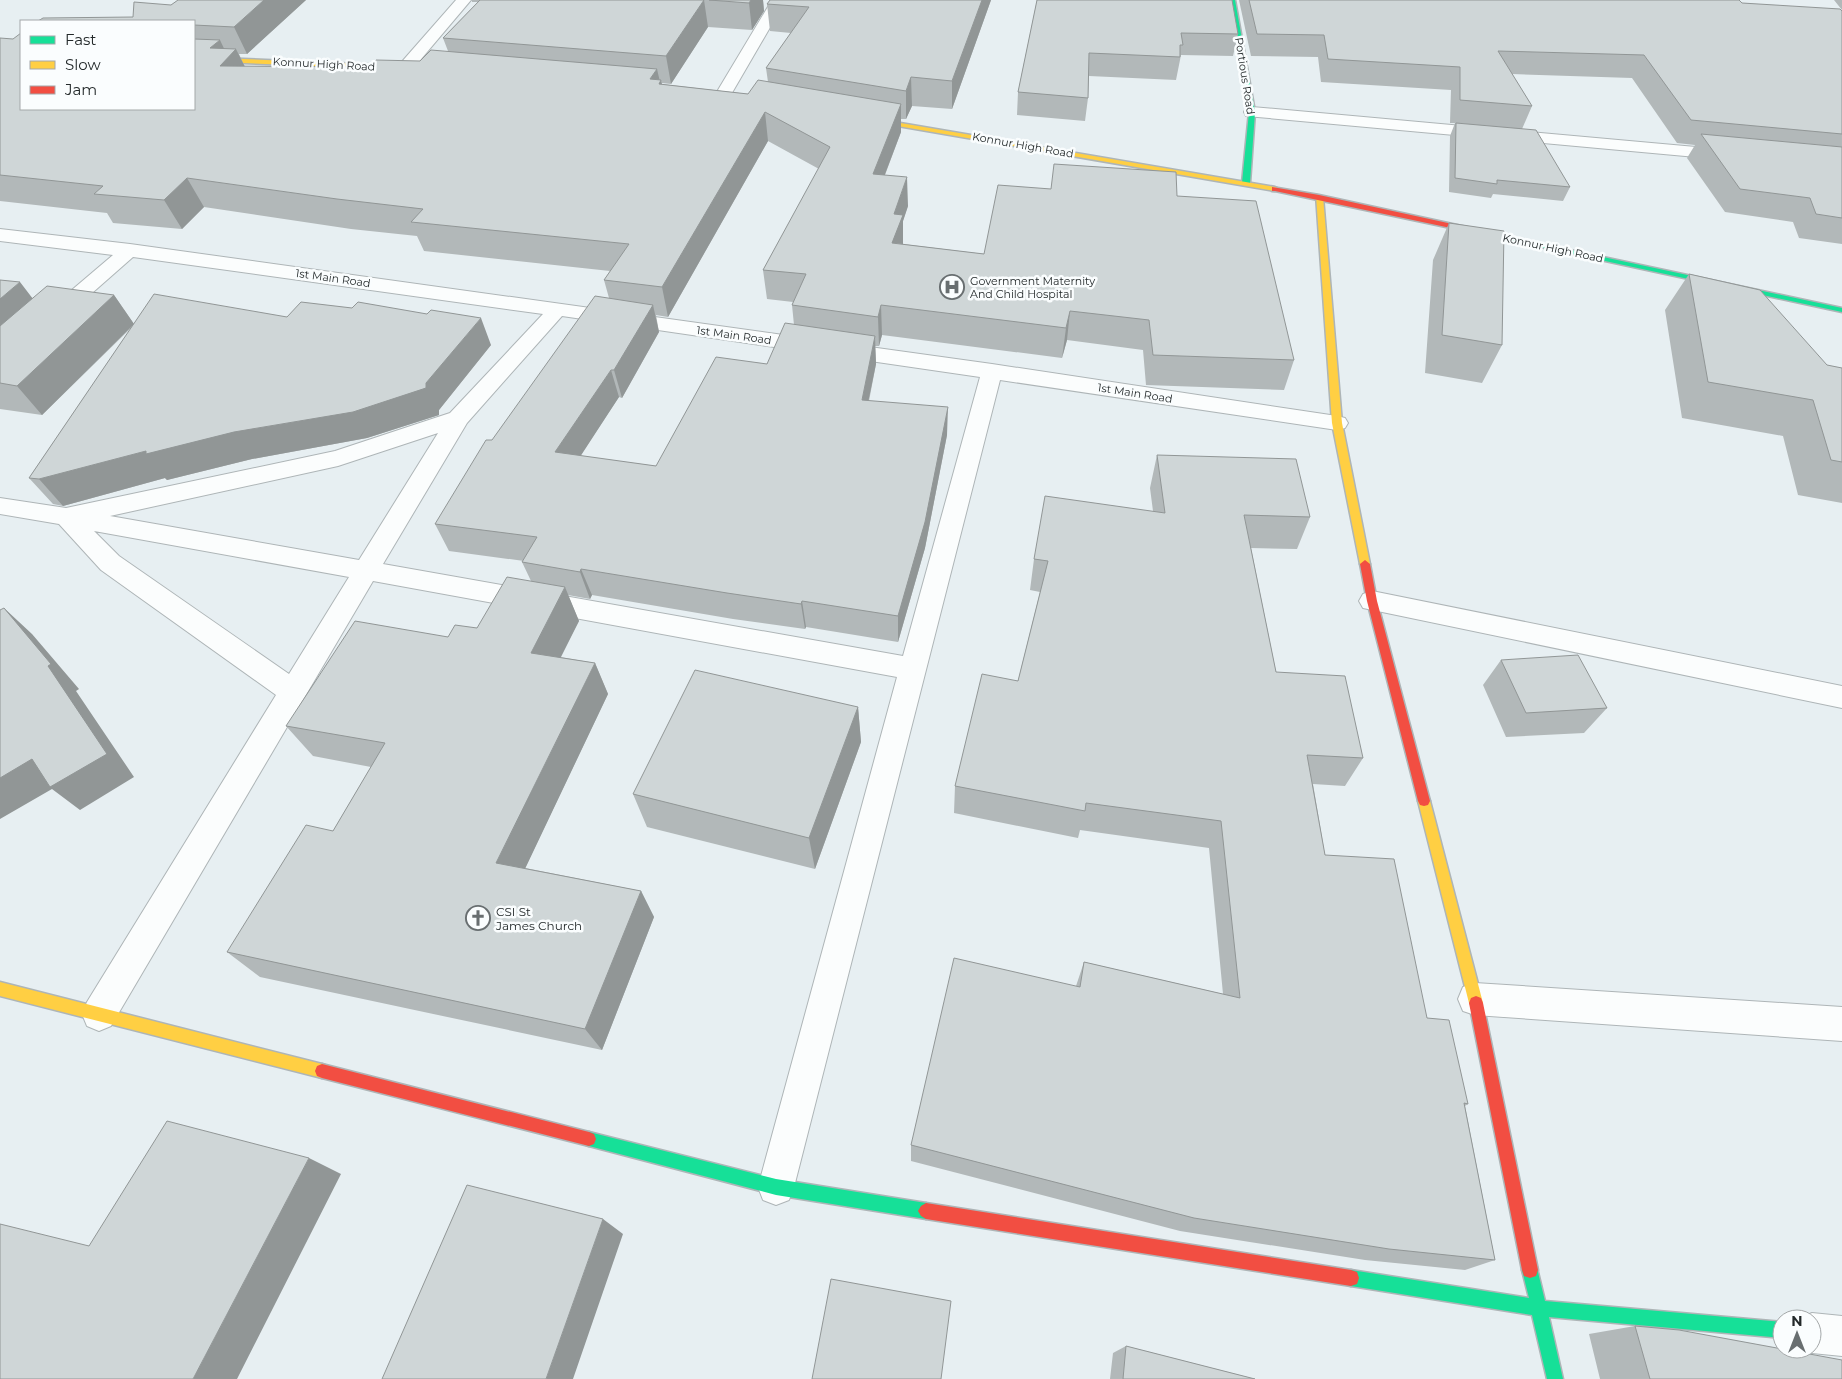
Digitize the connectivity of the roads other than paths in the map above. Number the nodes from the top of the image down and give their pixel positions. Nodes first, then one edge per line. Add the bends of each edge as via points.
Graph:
1 (464, 0) edge
2 (1232, 0) edge
3 (778, 3) edge
4 (757, 4) dead end
5 (195, 58) edge
6 (410, 68) joint
7 (723, 95) edge
8 (1252, 112) junction
9 (851, 116) edge
10 (1744, 157) edge
11 (1246, 183) junction
12 (1319, 197) junction
13 (0, 235) edge
14 (130, 250) junction
15 (557, 310) junction
16 (1842, 310) edge
17 (0, 362) edge
18 (992, 371) junction
19 (458, 418) junction
20 (1337, 423) junction
21 (0, 506) edge
22 (66, 517) junction
23 (366, 570) junction
24 (1372, 601) junction
25 (914, 669) junction
26 (293, 692) junction
27 (1842, 696) edge
28 (0, 989) edge
29 (1475, 999) junction
30 (99, 1014) junction
31 (1842, 1024) edge
32 (776, 1187) junction
33 (1538, 1308) junction
34 (1772, 1329) edge
35 (1822, 1334) edge
36 (1842, 1336) edge
37 (1555, 1379) edge

1 - 6 street
2 - 8 street, Portious Road
3 - 4 street
3 - 7 street
5 - 6 street, Konnur High Road
8 - 10 street
8 - 11 street, Portious Road
9 - 11 street, Konnur High Road
11 - 12 street, Konnur High Road
12 - 16 street, Konnur High Road
12 - 20 street
13 - 14 street, 1st Main Road
14 - 15 street, 1st Main Road
14 - 17 street
15 - 18 street, 1st Main Road
15 - 19 street
18 - 20 street, 1st Main Road
18 - 25 street
19 - 22 street via 338,458
19 - 23 street
20 - 24 street
21 - 22 street
22 - 23 street
22 - 26 street via 110,563
23 - 25 street
23 - 26 street
24 - 27 street
24 - 29 street
25 - 32 street
26 - 30 street
28 - 30 street
29 - 31 street
29 - 33 street
30 - 32 street
32 - 33 street
33 - 34 street
33 - 37 street
35 - 36 street

